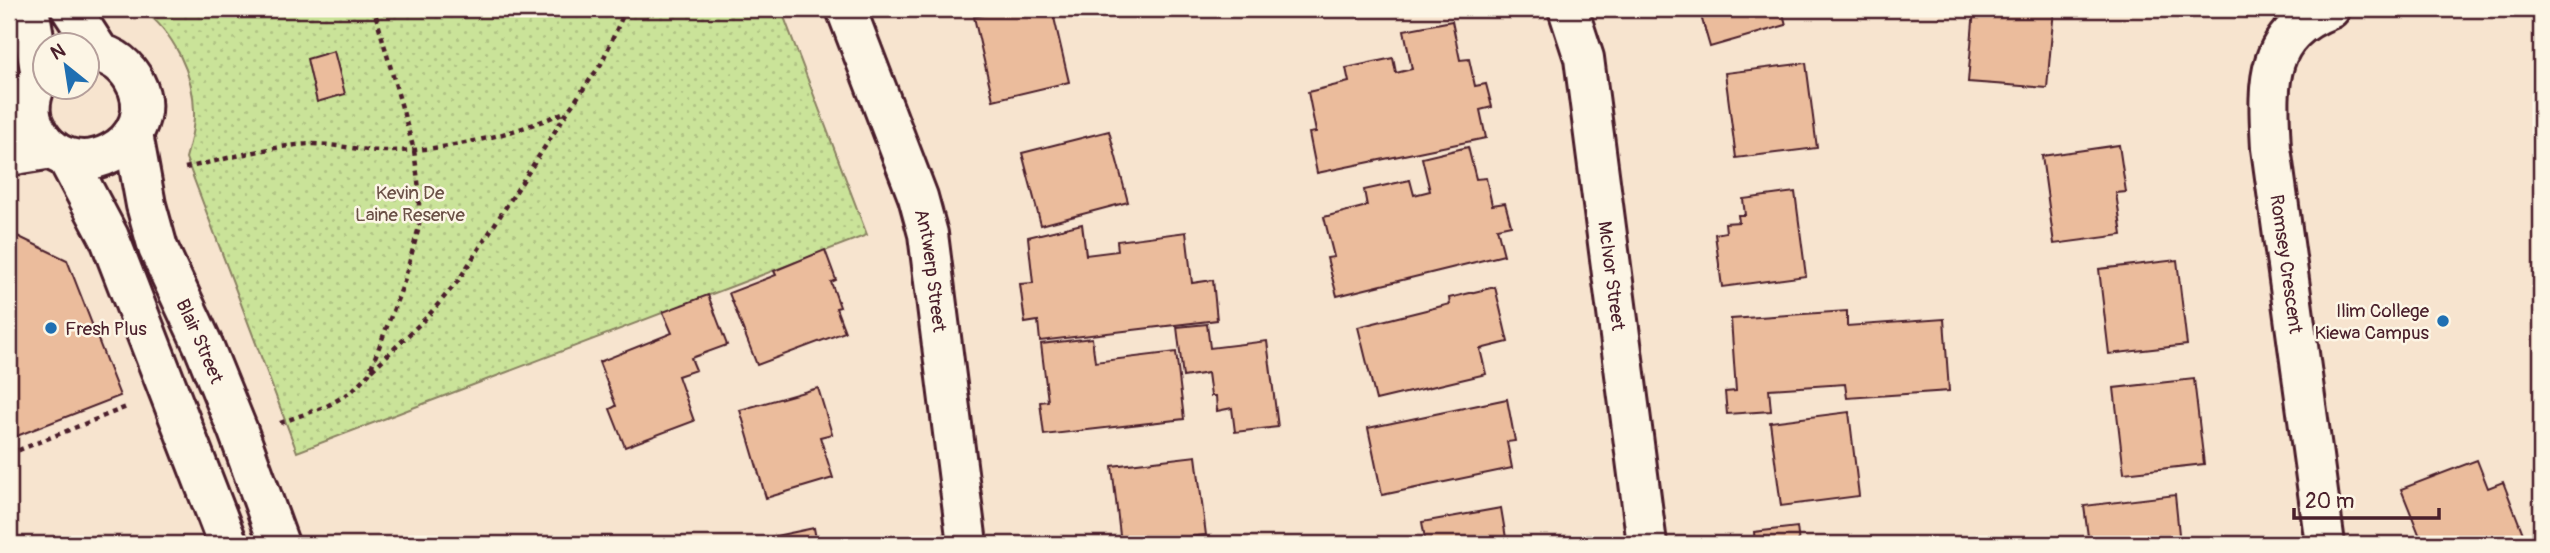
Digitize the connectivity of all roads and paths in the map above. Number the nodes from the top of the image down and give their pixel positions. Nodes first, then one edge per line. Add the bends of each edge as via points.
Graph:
1 (29, 9) edge
2 (71, 9) edge
3 (374, 9) edge
4 (626, 9) edge
5 (846, 9) edge
6 (1568, 9) edge
7 (2330, 9) edge
8 (83, 32) edge
9 (102, 55) edge
10 (32, 85) edge
11 (568, 111) junction
12 (133, 134) junction
13 (414, 150) junction
14 (59, 153) junction
15 (9, 156) edge
16 (178, 170) dead end
17 (369, 373) junction
18 (134, 404) dead end
19 (276, 424) dead end
20 (9, 454) edge
21 (228, 544) edge
22 (279, 544) edge
23 (967, 544) edge
24 (1647, 544) edge
25 (2325, 544) edge

1 - 10 street
2 - 8 street
3 - 13 path
4 - 11 path via 601,64
5 - 23 street, Antwerp Street via 928,234
6 - 24 street, McIvor Street via 1584,58
7 - 25 street, Romsey Crescent via 2286,38 2274,60 2269,90 2271,148
9 - 12 street via 128,70 137,85 141,101
10 - 14 street via 33,122 41,137
11 - 13 path via 490,137
11 - 17 path via 458,281
12 - 14 street via 121,149 104,157 85,161
12 - 22 street, Blair Street via 158,248 239,431
13 - 16 path via 309,144
13 - 17 path via 419,226
14 - 15 street
14 - 21 street via 109,237
17 - 19 path via 351,392 327,406
18 - 20 path

